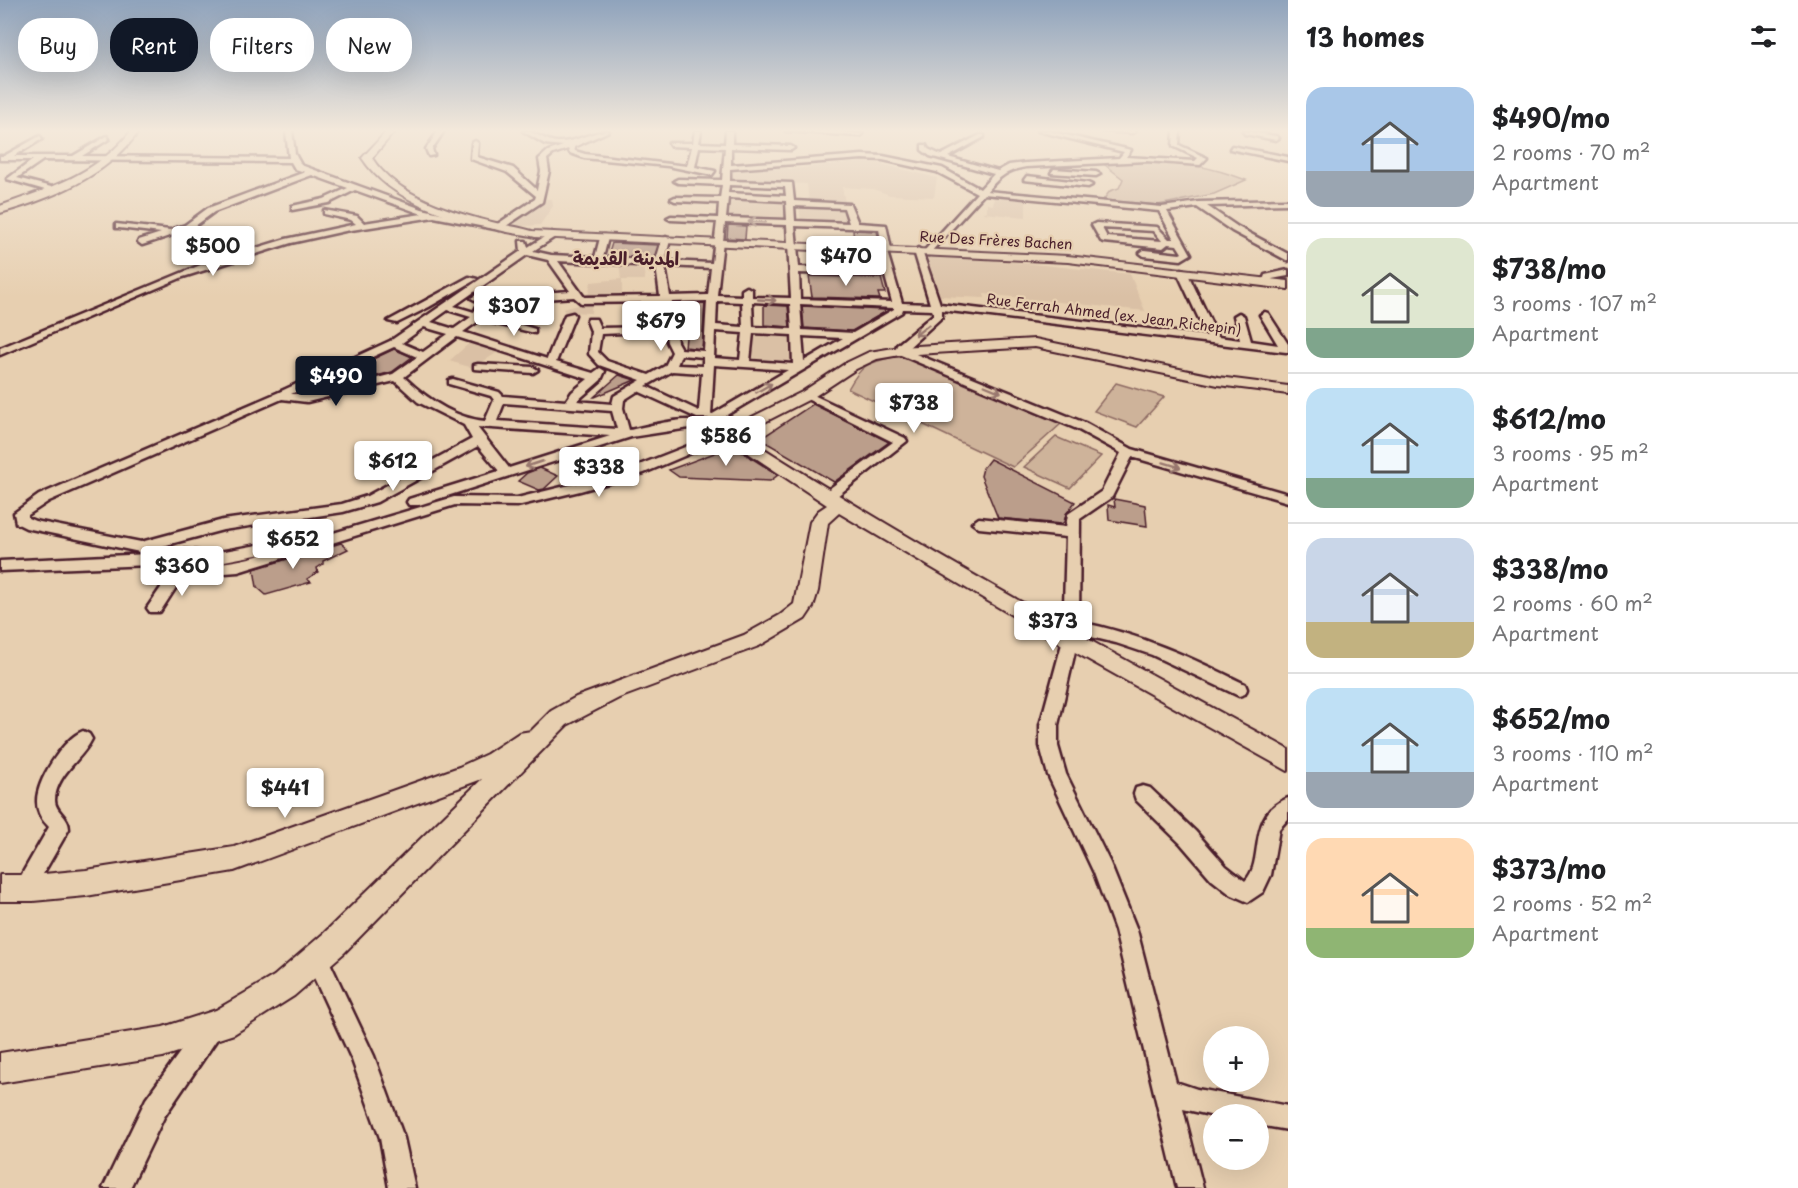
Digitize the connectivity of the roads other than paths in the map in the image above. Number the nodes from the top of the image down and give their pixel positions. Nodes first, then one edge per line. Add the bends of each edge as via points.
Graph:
1 (39, 186) edge
2 (59, 186) edge
3 (273, 186) edge
4 (350, 186) edge
5 (396, 186) edge
6 (529, 186) edge
7 (541, 186) edge
8 (725, 186) edge
9 (789, 186) edge
10 (967, 186) edge
11 (987, 186) edge
12 (354, 188) junction
13 (985, 189) junction
14 (1030, 189) joint
15 (52, 190) junction
16 (1054, 191) dead end
17 (539, 195) junction
18 (724, 198) junction
19 (675, 199) dead end
20 (789, 201) junction
21 (1288, 202) edge
22 (1199, 204) junction
23 (295, 208) dead end
24 (1162, 209) junction
25 (0, 210) edge
26 (327, 212) dead end
27 (431, 214) junction
28 (671, 218) dead end
29 (722, 220) junction
30 (791, 224) junction
31 (362, 225) junction
32 (854, 225) junction
33 (119, 226) dead end
34 (497, 228) junction
35 (172, 232) junction
36 (552, 235) junction
37 (604, 237) junction
38 (525, 240) junction
39 (666, 240) junction
40 (1166, 241) junction
41 (142, 242) dead end
42 (1178, 242) junction
43 (719, 243) junction
44 (792, 246) junction
45 (884, 249) junction
46 (923, 251) junction
47 (1138, 252) dead end
48 (550, 258) junction
49 (1288, 258) edge
50 (598, 261) junction
51 (660, 263) junction
52 (717, 266) junction
53 (794, 270) junction
54 (1182, 272) junction
55 (889, 273) junction
56 (1288, 273) edge
57 (1267, 282) junction
58 (1288, 285) edge
59 (713, 293) junction
60 (575, 294) junction
61 (747, 295) junction
62 (463, 296) junction
63 (796, 297) junction
64 (666, 298) junction
65 (484, 300) junction
66 (897, 301) junction
67 (447, 307) junction
68 (938, 307) junction
69 (570, 315) dead end
70 (1265, 315) dead end
71 (1239, 316) dead end
72 (477, 317) junction
73 (393, 321) dead end
74 (423, 323) junction
75 (711, 328) junction
76 (649, 329) dead end
77 (748, 330) junction
78 (531, 331) dead end
79 (797, 333) junction
80 (455, 334) junction
81 (858, 336) junction
82 (1214, 340) junction
83 (394, 343) junction
84 (1246, 344) junction
85 (1287, 349) edge
86 (900, 351) junction
87 (0, 352) edge
88 (677, 352) junction
89 (423, 356) junction
90 (708, 362) junction
91 (745, 362) junction
92 (550, 363) junction
93 (603, 363) junction
94 (478, 367) dead end
95 (670, 368) junction
96 (799, 368) junction
97 (533, 370) dead end
98 (397, 377) junction
99 (597, 378) junction
100 (652, 380) junction
101 (453, 382) dead end
102 (638, 387) junction
103 (1288, 390) edge
104 (281, 395) junction
105 (807, 395) junction
106 (500, 399) junction
107 (570, 404) junction
108 (617, 408) junction
109 (710, 422) junction
110 (469, 423) junction
111 (490, 424) junction
112 (627, 434) junction
113 (480, 440) junction
114 (1128, 452) junction
115 (507, 473) junction
116 (1288, 498) edge
117 (833, 501) junction
118 (979, 523) dead end
119 (1074, 533) junction
120 (141, 547) junction
121 (154, 556) junction
122 (0, 566) edge
123 (182, 567) junction
124 (155, 608) dead end
125 (1071, 634) junction
126 (1239, 689) dead end
127 (559, 718) junction
128 (83, 739) dead end
129 (1288, 760) edge
130 (1143, 794) dead end
131 (1288, 807) edge
132 (12, 888) edge
133 (316, 958) junction
134 (212, 1026) junction
135 (0, 1068) edge
136 (1165, 1091) junction
137 (1288, 1118) edge
138 (116, 1188) edge
139 (402, 1188) edge
140 (1190, 1188) edge

1 - 15 street
2 - 15 main road
3 - 35 street via 205,212 188,227
4 - 12 street
5 - 34 main road via 453,214
6 - 17 street
7 - 17 street
8 - 18 street
9 - 20 street
10 - 13 street
11 - 13 street
12 - 23 street via 326,201
12 - 27 street
13 - 14 street
13 - 24 street
13 - 46 street
14 - 16 street
15 - 25 main road
17 - 34 street via 535,204
18 - 19 street
18 - 20 street
18 - 29 street
20 - 30 street
20 - 32 street via 847,206
21 - 22 street
22 - 24 street
22 - 49 street via 1235,230
24 - 42 street
26 - 31 street via 354,218
27 - 31 street
27 - 34 street
28 - 29 street
30 -> 29 street
29 - 43 street
30 - 32 street
30 - 44 street
31 - 87 street via 292,240 204,266
32 - 45 street via 883,226
33 - 35 street
34 - 38 main road
35 - 41 street
36 - 37 main road, Rue Des Frères Bachen
36 - 38 main road, Rue Des Frères Bachen
36 - 38 street
37 - 39 main road, Rue Des Frères Bachen
37 - 50 street
38 - 48 street
38 - 62 street
38 - 73 street via 503,261
39 - 43 main road, Rue Des Frères Bachen
39 - 51 street
40 - 40 street via 1156,229 1096,225 1104,239 1163,244
40 - 42 street
42 - 47 street via 1185,256
43 - 44 main road, Rue Des Frères Bachen
43 - 52 street
44 - 45 main road, Rue Des Frères Bachen
44 - 53 street
45 - 46 main road, Rue Des Frères Bachen
45 - 55 street
46 - 54 main road, Rue Des Frères Bachen via 1086,260
46 - 68 street
48 - 50 street
48 - 60 street
50 - 51 street
51 - 52 street
51 - 64 street
52 - 59 street
53 - 55 street
53 - 63 street
54 - 57 main road, Rue Des Frères Bachen
54 - 82 street
55 - 66 street
56 - 57 street via 1271,276
57 - 58 main road, Rue Des Frères Bachen
59 - 61 street, Rue Ferrah Ahmed (ex. Jean Richepin)
59 - 64 street, Rue Ferrah Ahmed (ex. Jean Richepin)
59 - 75 street
60 - 64 street, Rue Ferrah Ahmed (ex. Jean Richepin) via 580,300
60 - 65 street
61 - 63 street, Rue Ferrah Ahmed (ex. Jean Richepin)
61 - 77 street
62 - 65 street
62 - 67 street
63 - 66 street, Rue Ferrah Ahmed (ex. Jean Richepin)
63 - 79 street
64 - 88 street
65 - 72 street
66 - 68 street, Rue Ferrah Ahmed (ex. Jean Richepin)
66 - 81 street via 899,310 895,314
67 - 72 street
67 - 74 street
68 - 82 street, Rue Ferrah Ahmed (ex. Jean Richepin)
68 -> 86 street via 939,315
69 - 92 street
70 - 85 street
71 - 84 street
72 - 78 street
72 - 80 street
74 - 80 street
74 - 83 street
75 - 77 street
75 - 90 street
76 - 93 street via 594,326 593,352
77 - 79 street
77 - 91 street
79 - 81 street
79 - 96 street
80 - 89 street
80 - 92 street
81 - 96 street
82 - 84 street, Rue Ferrah Ahmed (ex. Jean Richepin)
83 - 89 street
83 - 104 street
84 - 85 street, Rue Ferrah Ahmed (ex. Jean Richepin)
86 - 103 main road via 1035,343 1198,377
86 - 105 main road via 874,355
86 -> 114 street via 1081,426
88 - 90 street
88 - 95 street
89 - 98 street
90 - 91 street
90 - 95 street
90 - 109 street
91 - 96 street
92 - 99 street
93 - 99 street
93 - 100 street
94 - 97 street
95 - 100 street
109 -> 96 street
98 - 104 street via 316,398 292,400
98 - 110 street via 422,400
99 - 107 street via 572,396
100 - 102 street
101 - 106 street via 495,394
102 - 108 street via 618,398
102 - 109 street
104 - 120 street via 44,498 21,513 21,520 31,525
105 - 109 main road
105 - 117 street via 901,441
106 - 107 street
106 - 111 street
107 - 108 street
108 - 112 street
109 - 112 street
109 - 117 main road
109 - 123 street via 639,470 580,487 517,502 454,501 238,567
110 - 111 street
110 - 113 street
111 - 112 street
112 -> 115 street
113 - 115 street
113 - 120 street via 372,499 343,508 223,525
114 -> 116 street
114 - 119 street via 1107,494 1073,517
115 - 121 street via 261,550 214,558
117 - 125 main road
117 - 127 main road via 819,522 803,607 789,620 759,638 582,705
118 - 119 street
119 - 125 street
120 - 121 street via 152,549
121 - 122 street
121 - 123 street
123 - 124 street
125 - 126 street via 1132,640
125 - 129 main road
125 - 136 street via 1049,725 1049,746 1057,775 1103,870 1126,930
127 - 132 main road via 495,761 466,775 234,860 152,874
127 - 133 main road
128 - 132 street via 45,795 48,812 59,829
130 - 131 street via 1233,887 1248,892 1261,875 1263,849 1275,816
133 - 134 main road via 284,986
133 - 139 street via 366,1066 392,1138
134 - 135 main road via 163,1042
134 - 138 street via 155,1108
136 - 137 street
136 - 140 street

